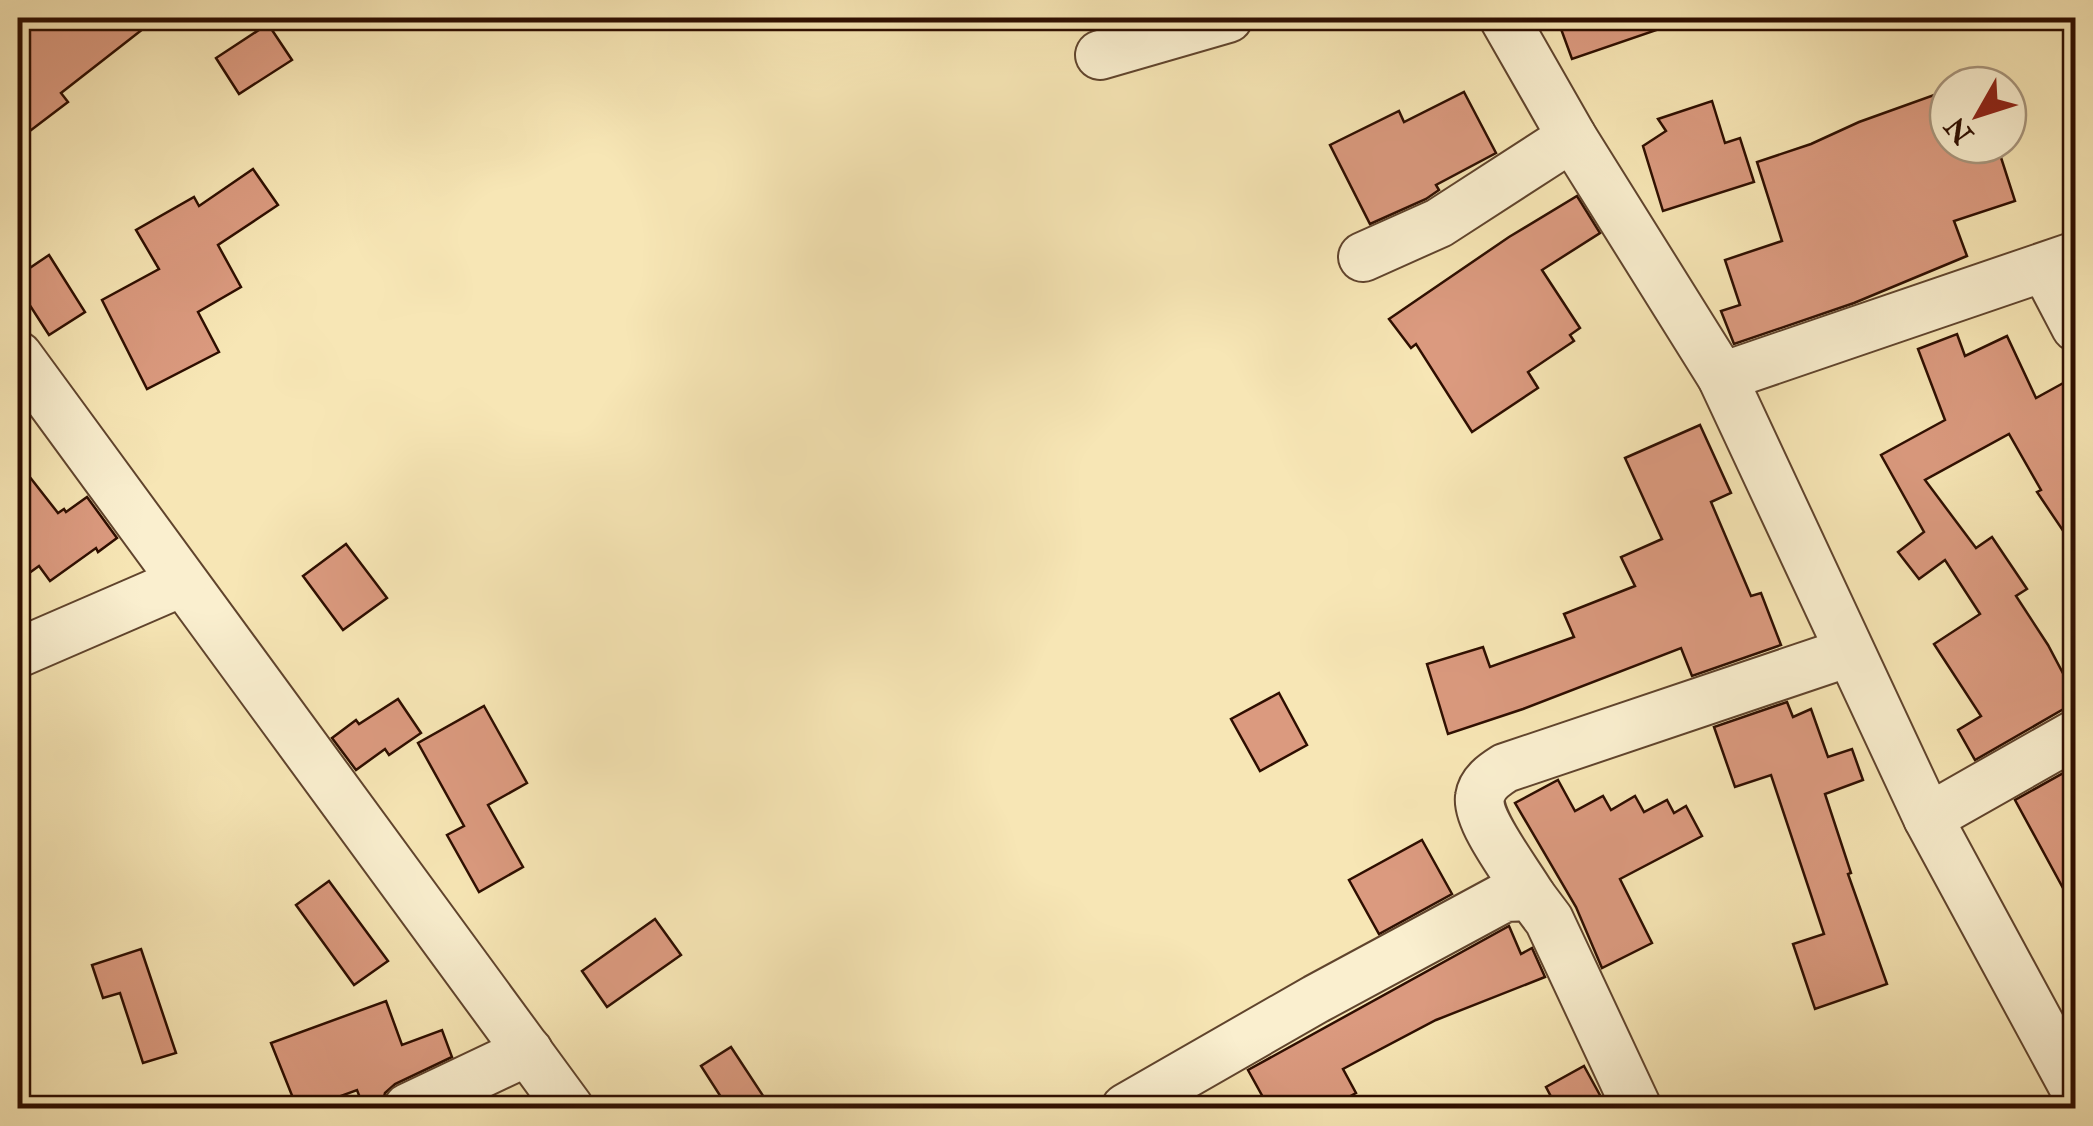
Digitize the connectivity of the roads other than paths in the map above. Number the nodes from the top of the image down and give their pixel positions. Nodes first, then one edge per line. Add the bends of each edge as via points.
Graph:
1 (1228, 18) edge
2 (1504, 18) edge
3 (1100, 56) dead end
4 (1572, 137) junction
5 (1363, 258) dead end
6 (2060, 262) edge
7 (2076, 327) edge
8 (18, 356) edge
9 (1722, 377) junction
10 (182, 582) junction
11 (1849, 652) junction
12 (18, 653) edge
13 (2076, 734) edge
14 (1928, 818) junction
15 (1531, 896) junction
16 (528, 1051) junction
17 (2076, 1091) edge
18 (2076, 1101) edge
19 (408, 1108) edge
20 (570, 1108) edge
21 (1126, 1108) edge
22 (1637, 1108) edge
23 (2062, 1108) edge

1 - 3 street
2 - 4 street
4 - 5 street via 1439,223
4 - 9 street
6 - 7 street
6 - 9 street
8 - 10 street
9 - 11 street
10 - 12 street
10 - 16 street
11 - 14 street
11 - 15 street via 1488,779 1479,798 1482,816
13 - 14 street
14 - 17 street
15 - 21 street via 1505,897
15 - 22 street via 1550,920
16 - 19 street
16 - 20 street
18 - 23 street

